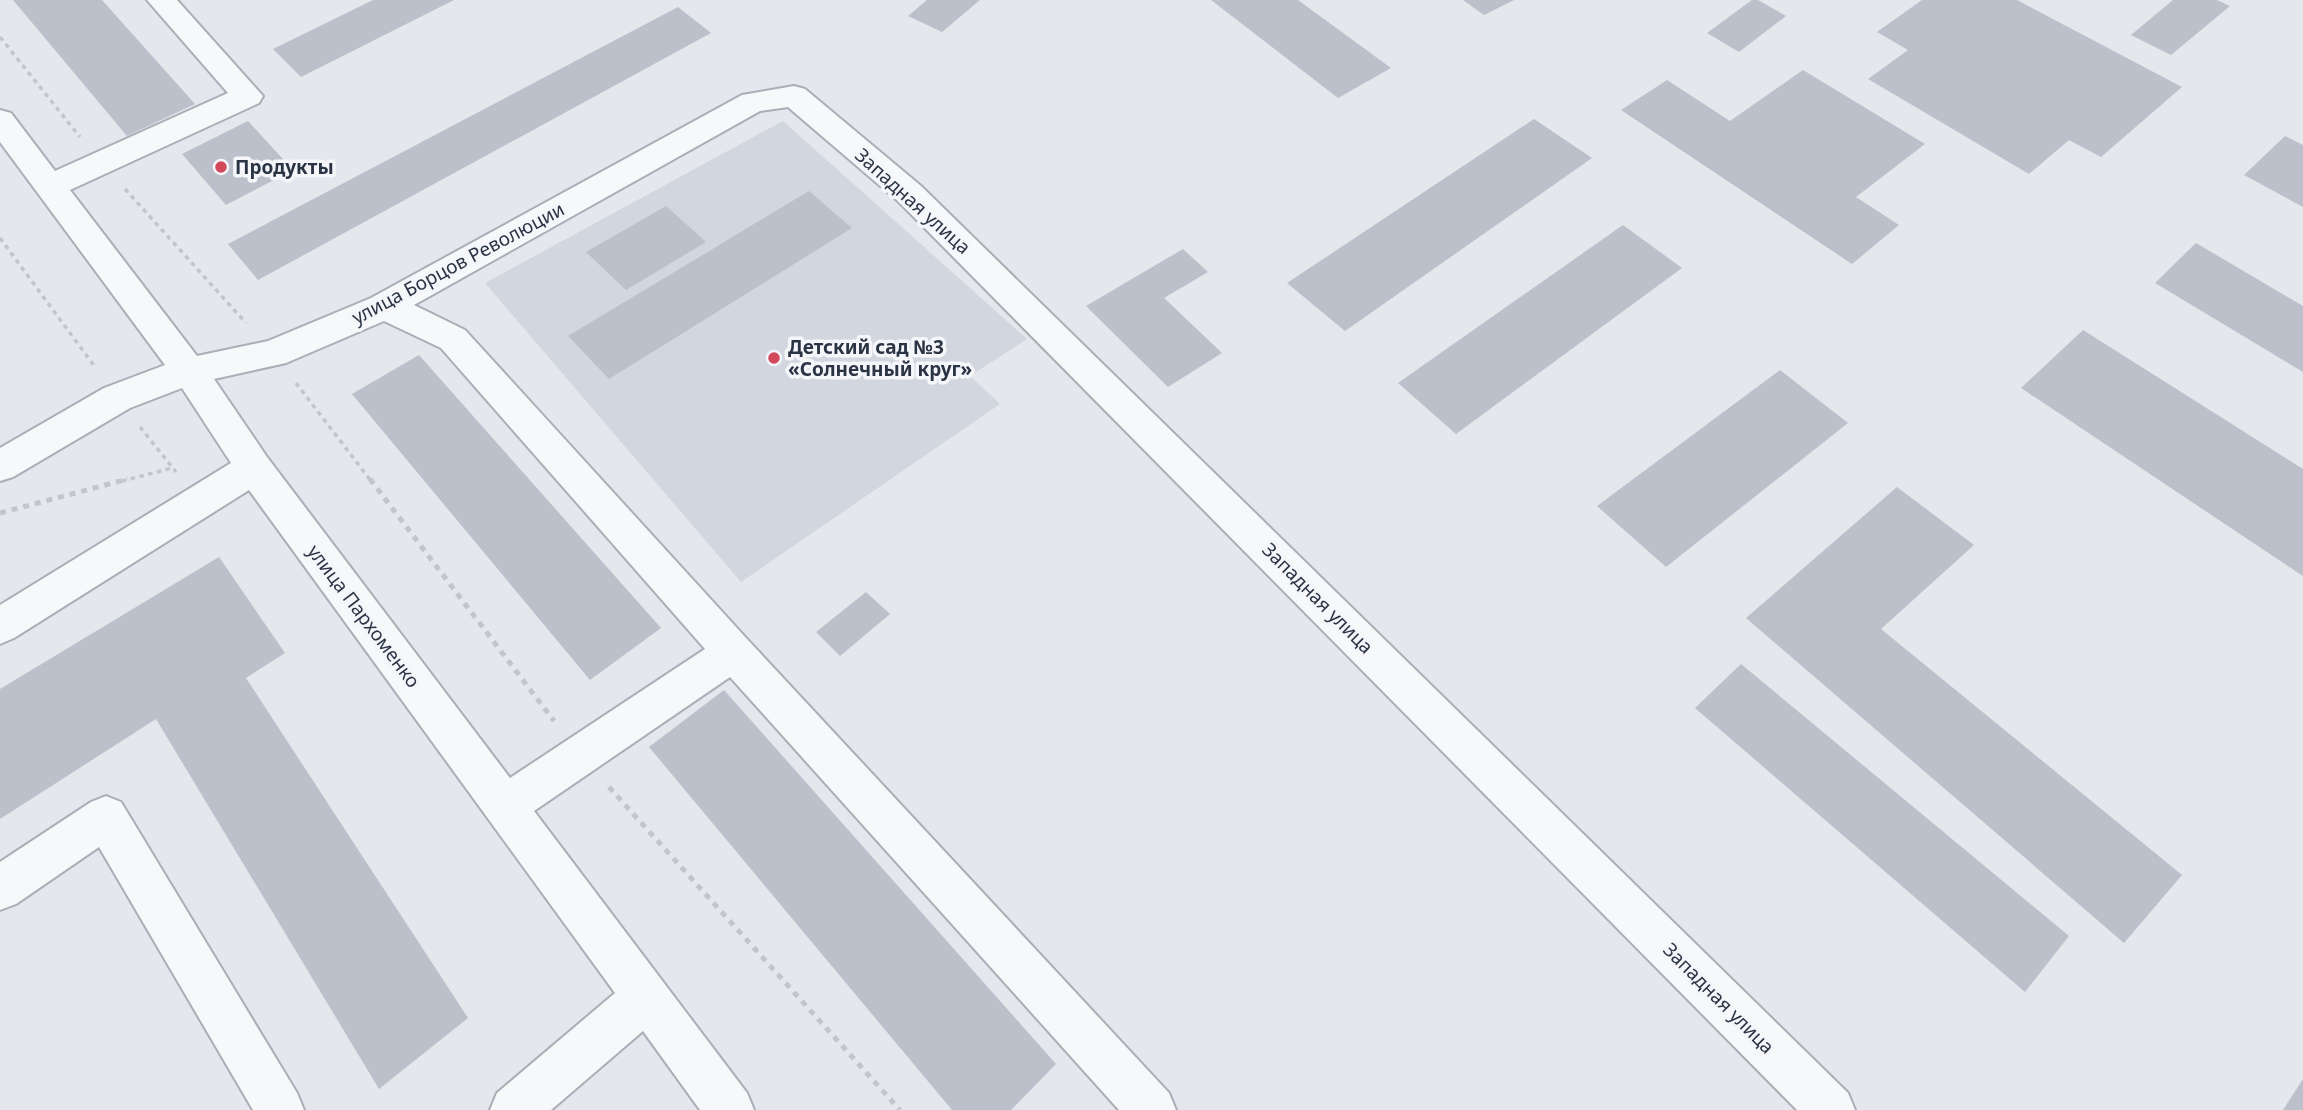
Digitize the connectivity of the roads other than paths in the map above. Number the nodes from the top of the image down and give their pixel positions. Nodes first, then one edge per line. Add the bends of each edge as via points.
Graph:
1 (161, 0) edge
2 (794, 96) joint
3 (0, 120) edge
4 (50, 186) junction
5 (383, 307) junction
6 (189, 371) junction
7 (0, 466) edge
8 (254, 468) junction
9 (0, 626) edge
10 (733, 652) junction
11 (505, 806) junction
12 (0, 888) edge
13 (647, 996) junction
14 (1136, 1105) edge
15 (280, 1110) edge
16 (514, 1110) edge
17 (730, 1110) edge
18 (1831, 1110) edge

1 - 4 street via 248,96
2 - 5 street, улица Борцов Революции via 753,102
2 - 18 street, Западная улица via 910,194
3 - 4 street, улица Пархоменко
4 - 6 street, улица Пархоменко
5 - 6 street, улица Борцов Революции via 274,353
5 - 10 street via 453,339
6 - 7 street, улица Борцов Революции via 117,398
6 - 8 street, улица Пархоменко
8 - 9 street
8 - 11 street, улица Пархоменко
10 - 11 street
10 - 14 street
11 - 13 street, улица Пархоменко
12 - 15 street via 106,817
13 - 16 street
13 - 17 street, улица Пархоменко

